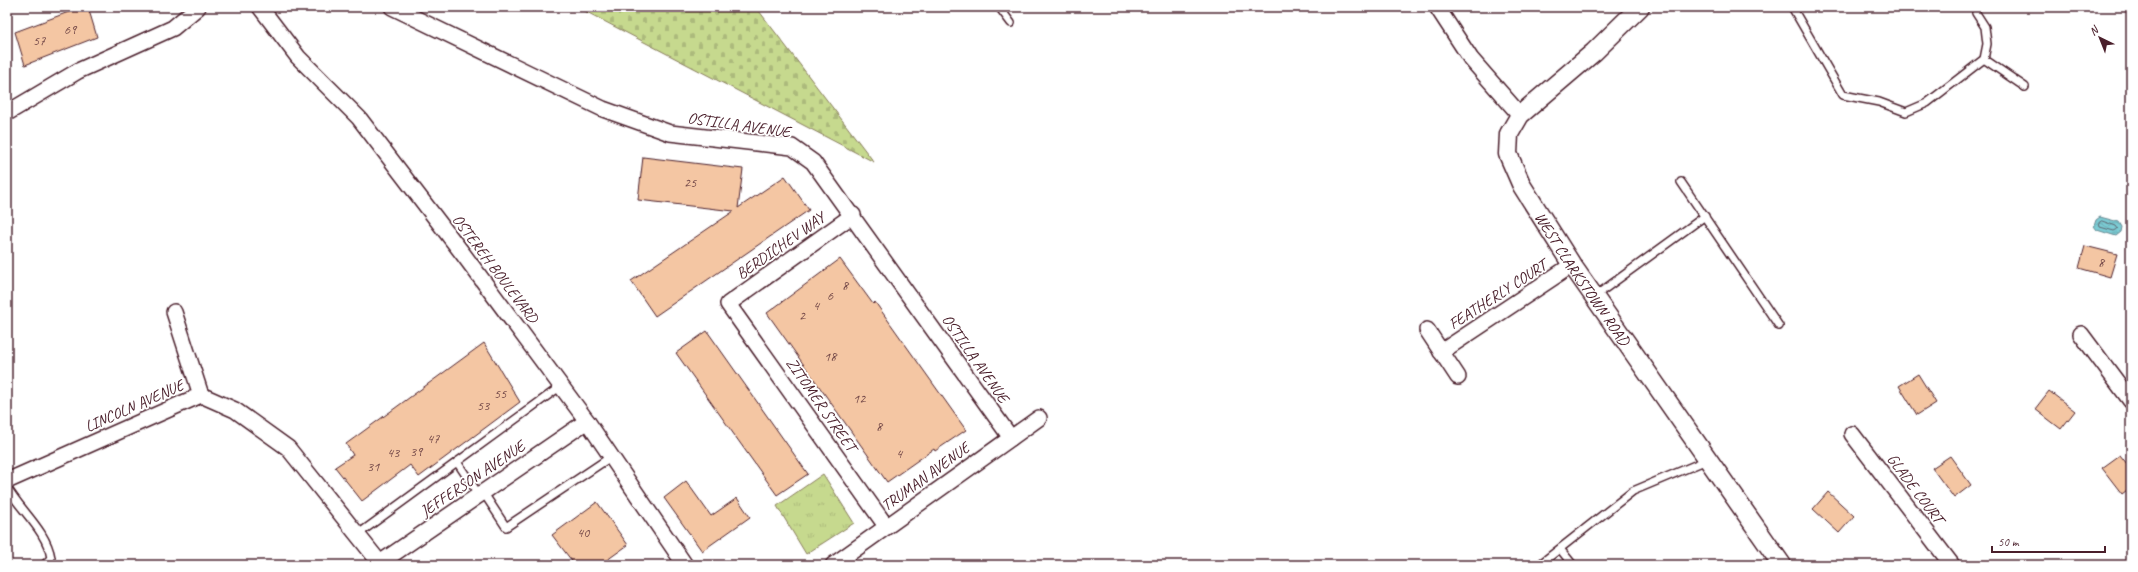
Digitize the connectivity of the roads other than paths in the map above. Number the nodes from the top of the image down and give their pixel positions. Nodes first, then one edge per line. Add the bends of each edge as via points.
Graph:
1 (198, 7) edge
2 (260, 7) edge
3 (392, 7) edge
4 (999, 7) edge
5 (1437, 7) edge
6 (1640, 7) edge
7 (1792, 7) edge
8 (1976, 13) dead end
9 (1011, 23) dead end
10 (1984, 59) junction
11 (2025, 87) dead end
12 (7, 112) edge
13 (1520, 115) junction
14 (1681, 182) dead end
15 (853, 216) junction
16 (1705, 216) junction
17 (1572, 266) junction
18 (1593, 297) junction
19 (728, 304) joint
20 (174, 312) dead end
21 (1779, 326) dead end
22 (1427, 330) dead end
23 (2081, 334) dead end
24 (1441, 352) junction
25 (1458, 377) dead end
26 (561, 386) junction
27 (201, 395) junction
28 (2131, 401) edge
29 (1039, 418) dead end
30 (587, 421) junction
31 (1852, 434) dead end
32 (1010, 438) junction
33 (612, 456) junction
34 (1707, 460) junction
35 (457, 462) junction
36 (7, 481) edge
37 (7, 486) edge
38 (481, 494) junction
39 (886, 526) junction
40 (357, 535) junction
41 (1560, 548) junction
42 (379, 564) edge
43 (44, 565) edge
44 (685, 565) edge
45 (833, 565) edge
46 (1539, 565) edge
47 (1573, 565) edge
48 (1782, 565) edge
49 (1952, 565) edge

1 - 12 street via 173,28 78,71
2 - 26 street, OSTEREH BOULEVARD via 298,57 359,118
3 - 15 street, OSTILLA AVENUE via 603,109 670,133 792,147 813,162
4 - 9 lane
5 - 13 street via 1471,59
6 - 13 street, WEST CLARKSTOWN ROAD via 1594,52
7 - 10 lane via 1843,95 1879,102 1906,112 1927,103
8 - 10 lane via 1985,27 1987,44
10 - 11 lane
13 - 17 street, WEST CLARKSTOWN ROAD via 1509,134 1510,161 1522,186
14 - 16 lane
15 - 19 street, BERDICHEV WAY
15 - 32 street, OSTILLA AVENUE
16 - 18 lane
16 - 21 lane
17 - 18 street, WEST CLARKSTOWN ROAD
17 - 24 street, FEATHERLY COURT
18 - 34 street, WEST CLARKSTOWN ROAD
19 - 39 street, ZITOMER STREET
20 - 27 street
22 - 24 street, FEATHERLY COURT
23 - 28 street
24 - 25 street, FEATHERLY COURT
26 - 30 street, OSTEREH BOULEVARD
26 - 35 lane
27 - 36 street, LINCOLN AVENUE
27 - 40 street, LINCOLN AVENUE via 235,410 288,448
29 - 32 street, TRUMAN AVENUE
30 - 33 street, OSTEREH BOULEVARD
30 - 38 street, JEFFERSON AVENUE
31 - 49 street, GLADE COURT
32 - 39 street, TRUMAN AVENUE
33 - 38 lane via 506,527
33 - 44 street, OSTEREH BOULEVARD
34 - 41 lane via 1633,491
34 - 48 street, WEST CLARKSTOWN ROAD
35 - 38 lane
35 - 40 lane
37 - 43 lane via 14,500 49,547 51,558
38 - 42 street, JEFFERSON AVENUE
39 - 45 street, TRUMAN AVENUE
40 - 42 street, LINCOLN AVENUE
41 - 46 lane
41 - 47 lane

